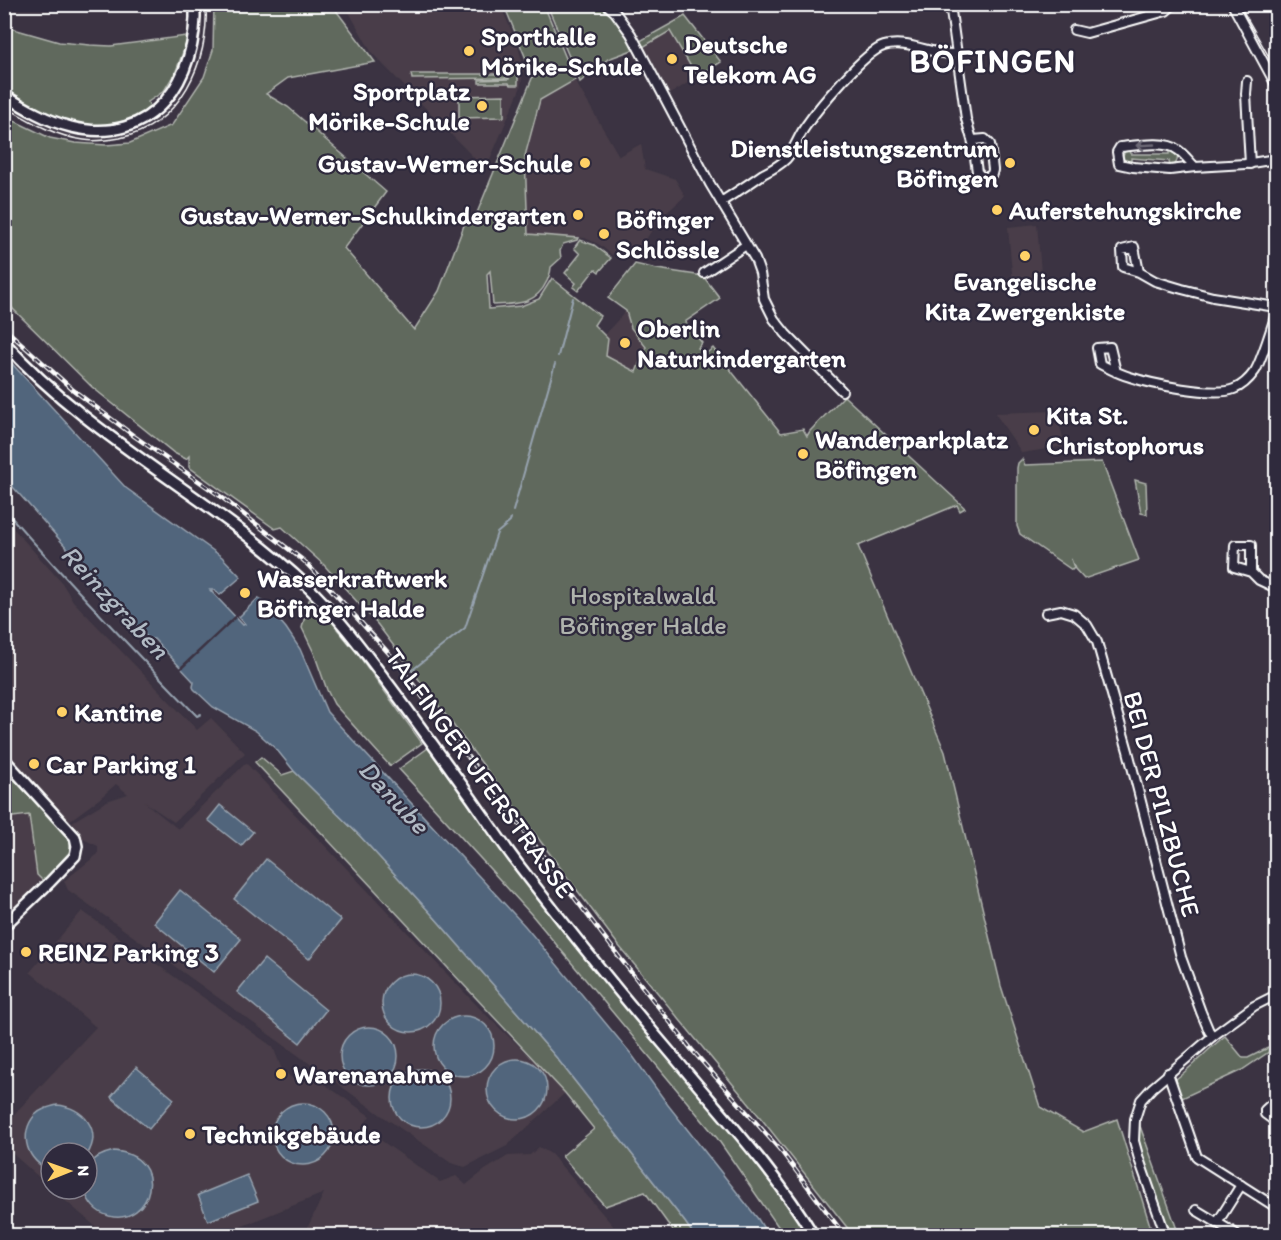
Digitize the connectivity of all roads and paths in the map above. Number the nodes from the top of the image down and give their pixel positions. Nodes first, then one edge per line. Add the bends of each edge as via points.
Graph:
1 (195, 4) edge
2 (606, 4) edge
3 (950, 4) edge
4 (1174, 4) edge
5 (1232, 4) edge
6 (1074, 30) dead end
7 (957, 54) junction
8 (1247, 81) dead end
9 (1276, 85) edge
10 (4, 95) edge
11 (973, 140) junction
12 (1181, 153) junction
13 (1276, 159) edge
14 (1250, 164) junction
15 (1195, 167) junction
16 (1177, 169) junction
17 (721, 202) junction
18 (746, 245) junction
19 (1139, 272) dead end
20 (704, 273) dead end
21 (1276, 309) edge
22 (4, 342) edge
23 (1116, 372) dead end
24 (842, 391) dead end
25 (1251, 572) dead end
26 (1276, 588) edge
27 (1046, 613) dead end
28 (4, 759) edge
29 (4, 926) edge
30 (1276, 995) edge
31 (1213, 1036) junction
32 (1168, 1073) junction
33 (1276, 1100) edge
34 (1276, 1122) edge
35 (1241, 1185) junction
36 (1276, 1207) edge
37 (1196, 1210) dead end
38 (1217, 1223) junction
39 (1236, 1234) edge
40 (814, 1236) edge
41 (1166, 1236) edge

1 - 10 street via 192,47 179,82 152,114 137,122 105,130 70,127
2 - 17 street via 631,34
3 - 7 street
4 - 6 street via 1166,11 1087,33
5 - 9 street
7 - 11 street via 965,117
7 - 17 street via 900,45 876,50 822,105 781,163
8 - 14 street
11 - 11 street via 977,173 989,177 993,170 990,144 985,139
12 - 15 street
12 - 16 street
12 -> 16 street via 1176,148 1151,144 1120,147 1117,152 1119,164
13 - 14 street
14 - 15 street
15 - 16 street
17 - 18 street
18 - 20 street
18 - 24 street via 759,268 764,298 774,320
19 - 21 street via 1182,289
21 - 23 street via 1256,370 1235,389 1195,390
22 - 40 street, TALFINGER UFERSTRASSE via 65,401 228,519 325,605 391,687 519,866 743,1137
25 - 26 street
27 - 31 street, BEI DER PILZBUCHE via 1061,610 1074,614 1087,625 1096,642 1180,954
28 - 29 street via 75,837 77,846 75,856
30 - 31 street
31 - 32 street
32 - 35 street via 1197,1157
32 - 41 street via 1141,1100 1134,1141
33 - 34 street via 1264,1114
35 - 36 street
35 - 38 street
37 - 38 street
38 - 39 street

